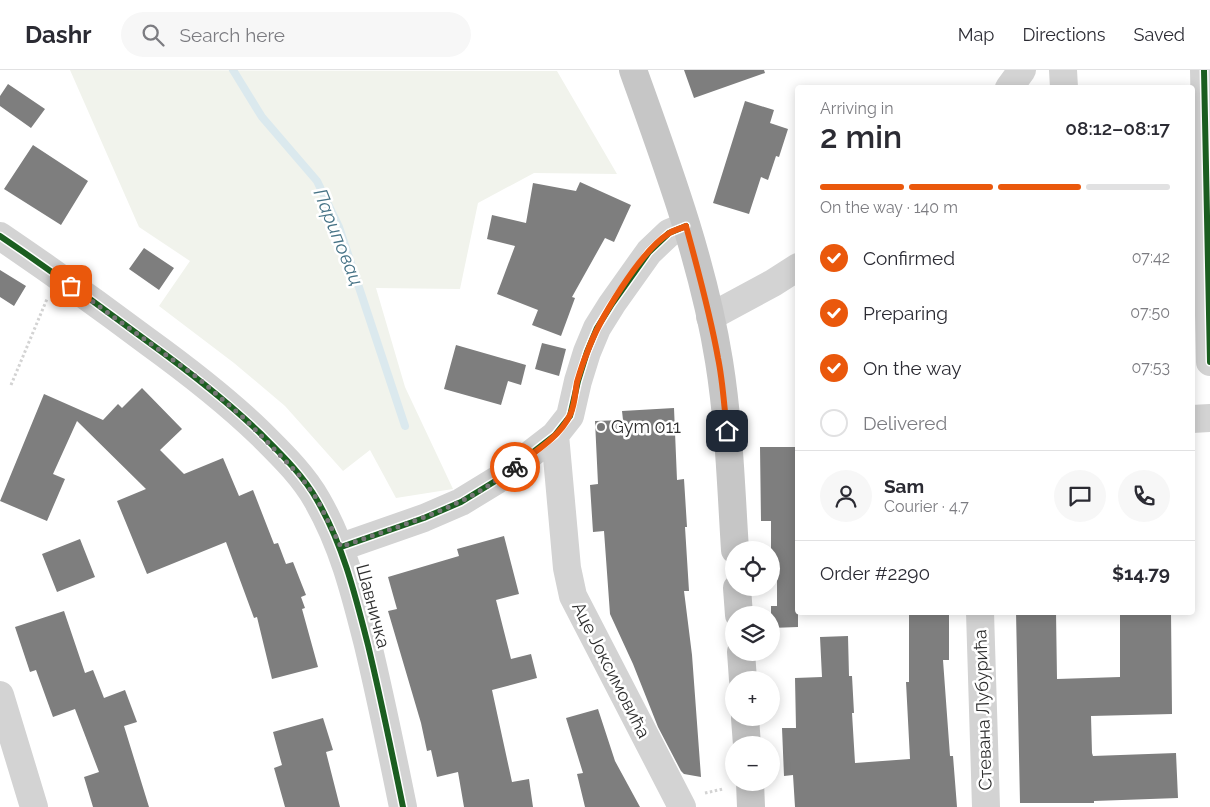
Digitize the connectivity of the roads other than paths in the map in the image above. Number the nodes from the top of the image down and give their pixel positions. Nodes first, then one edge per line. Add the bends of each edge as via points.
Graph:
1 (633, 70) edge
2 (1022, 70) edge
3 (1063, 70) edge
4 (1204, 70) edge
5 (1011, 85) edge
6 (1064, 85) edge
7 (686, 226) junction
8 (0, 236) edge
9 (795, 269) edge
10 (710, 317) junction
11 (1210, 362) edge
12 (1210, 418) edge
13 (1195, 419) edge
14 (555, 435) junction
15 (734, 541) edge
16 (341, 547) junction
17 (980, 615) edge
18 (0, 695) edge
19 (9, 757) edge
20 (750, 791) edge
21 (34, 807) edge
22 (403, 807) edge
23 (682, 807) edge
24 (751, 807) edge
25 (986, 807) edge

1 - 7 main road
2 - 5 street
3 - 6 street
4 - 11 street
7 - 10 main road
7 - 14 street via 669,233 649,252 612,304 587,352 570,416
8 - 16 street, Шавничка via 198,378 246,420 300,476 317,499
9 - 10 street
10 - 15 main road via 722,383
12 - 13 street
14 - 16 street via 497,480 461,502
14 - 23 street, Аце Јоксимовића via 567,568 573,596
16 - 22 street, Шавничка via 382,703
17 - 25 street, Стевана Лубурића
18 - 19 street
19 - 21 street
20 - 24 main road

